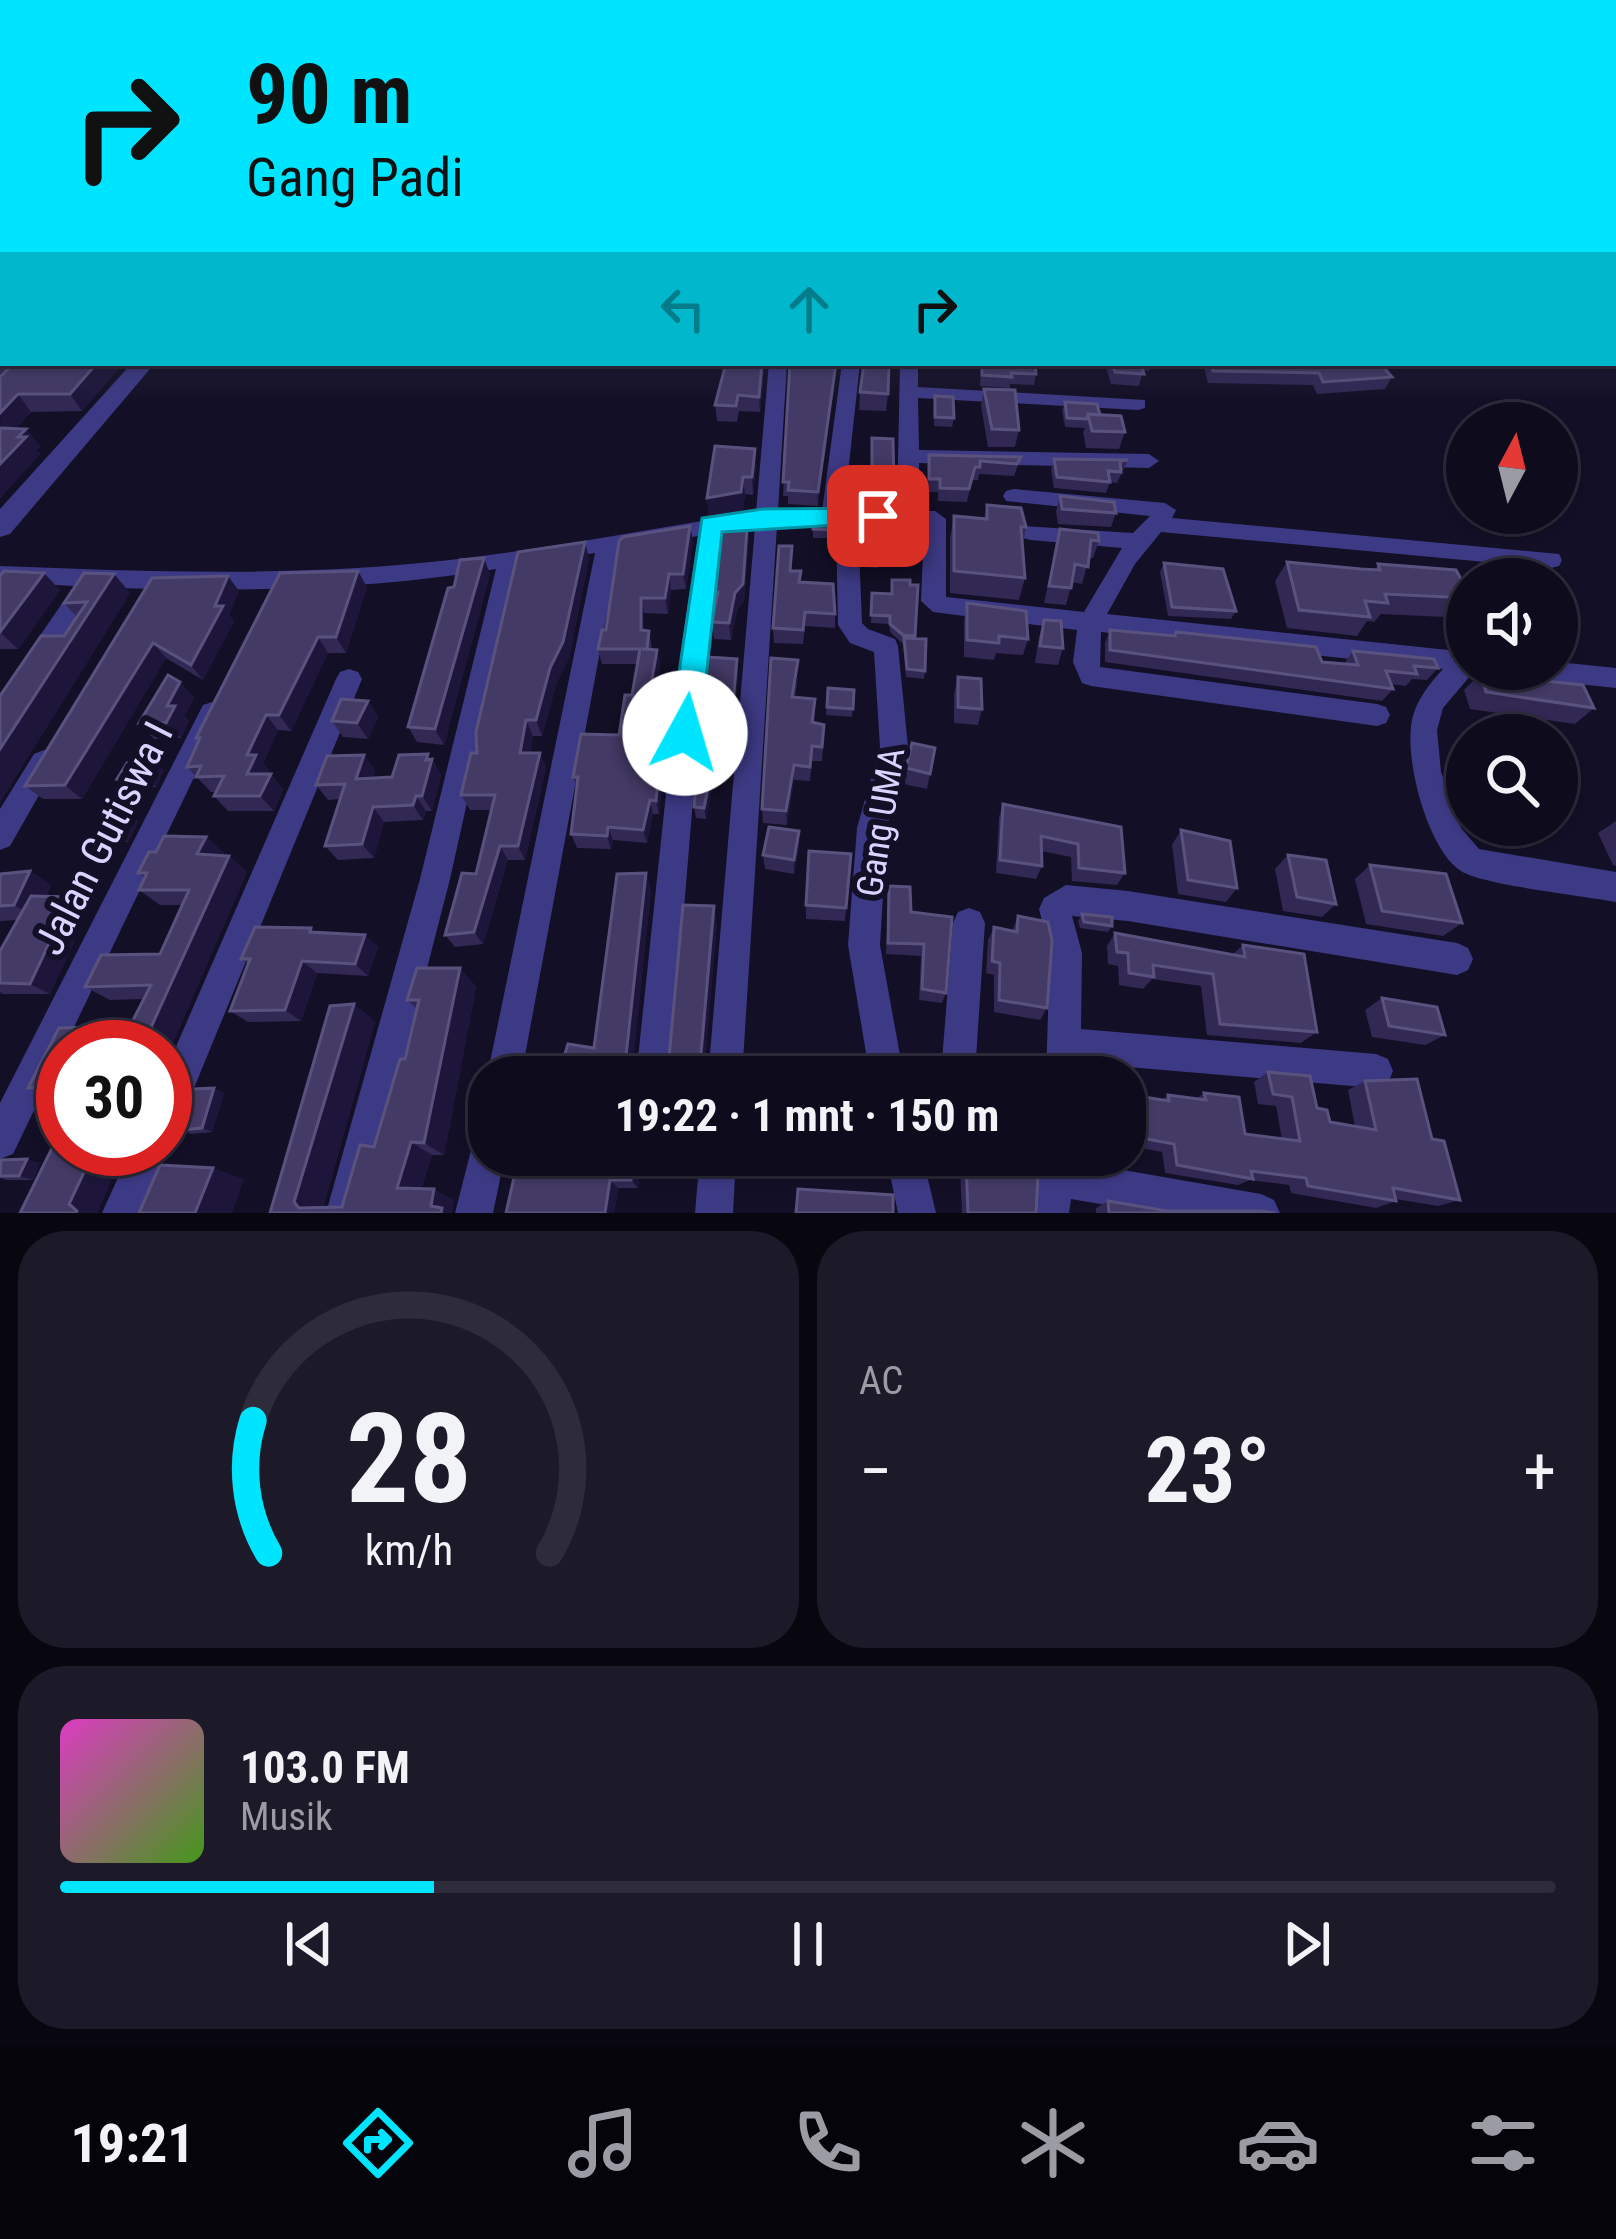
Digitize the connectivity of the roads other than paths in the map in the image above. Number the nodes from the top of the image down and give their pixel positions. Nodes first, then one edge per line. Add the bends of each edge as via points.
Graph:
1 (141, 366) edge
2 (778, 366) edge
3 (850, 366) edge
4 (910, 366) edge
5 (1360, 366) edge
6 (1334, 368) edge
7 (909, 392) junction
8 (1138, 404) dead end
9 (911, 456) junction
10 (1149, 461) dead end
11 (1014, 496) dead end
12 (840, 516) junction
13 (908, 516) junction
14 (763, 518) junction
15 (711, 524) junction
16 (1157, 524) junction
17 (0, 527) edge
18 (1031, 532) edge
19 (608, 541) junction
20 (1137, 542) junction
21 (1529, 558) edge
22 (509, 562) dead end
23 (0, 574) edge
24 (93, 578) junction
25 (1089, 622) junction
26 (1446, 660) edge
27 (1578, 674) edge
28 (230, 677) edge
29 (1616, 678) edge
30 (349, 680) dead end
31 (1446, 684) edge
32 (1377, 715) dead end
33 (0, 716) edge
34 (61, 734) edge
35 (0, 836) edge
36 (1616, 886) edge
37 (969, 923) dead end
38 (1457, 959) dead end
39 (192, 1050) edge
40 (508, 1056) edge
41 (655, 1056) edge
42 (726, 1056) edge
43 (883, 1056) edge
44 (959, 1056) edge
45 (1065, 1056) edge
46 (1146, 1064) edge
47 (1376, 1071) dead end
48 (0, 1141) edge
49 (138, 1176) edge
50 (482, 1176) edge
51 (717, 1176) edge
52 (908, 1176) edge
53 (1053, 1182) edge
54 (122, 1213) edge
55 (345, 1213) edge
56 (474, 1213) edge
57 (714, 1213) edge
58 (916, 1213) edge
59 (1261, 1213) edge

1 - 17 street
2 - 14 street
3 - 12 street
4 - 7 street
5 - 6 street
7 - 8 street
7 - 9 street
9 - 10 street
9 - 13 street
11 - 16 street via 1160,508 1166,514
12 - 13 street
12 - 14 street
12 - 43 street, Gang UMA via 850,625 886,646 896,725 872,828 864,945
13 - 25 street via 935,519 937,605
14 - 15 street
14 - 42 street
15 - 19 street
15 - 41 street
16 - 20 street
16 - 21 street
18 - 20 street
19 - 24 street via 452,568 149,590
19 - 40 street
20 - 25 street
22 - 55 street
23 - 24 street
24 - 33 street
25 - 26 street
25 - 32 street via 1085,665 1098,678
27 - 29 street
28 - 48 street, Jalan Gutiswa I
30 - 39 street
31 - 36 street via 1424,722 1428,770 1456,852 1472,862
34 - 35 street
37 - 44 street
38 - 45 street via 1066,900 1055,910 1066,953
46 - 47 street
49 - 54 street
50 - 56 street
51 - 57 street
52 - 58 street
53 - 59 street

